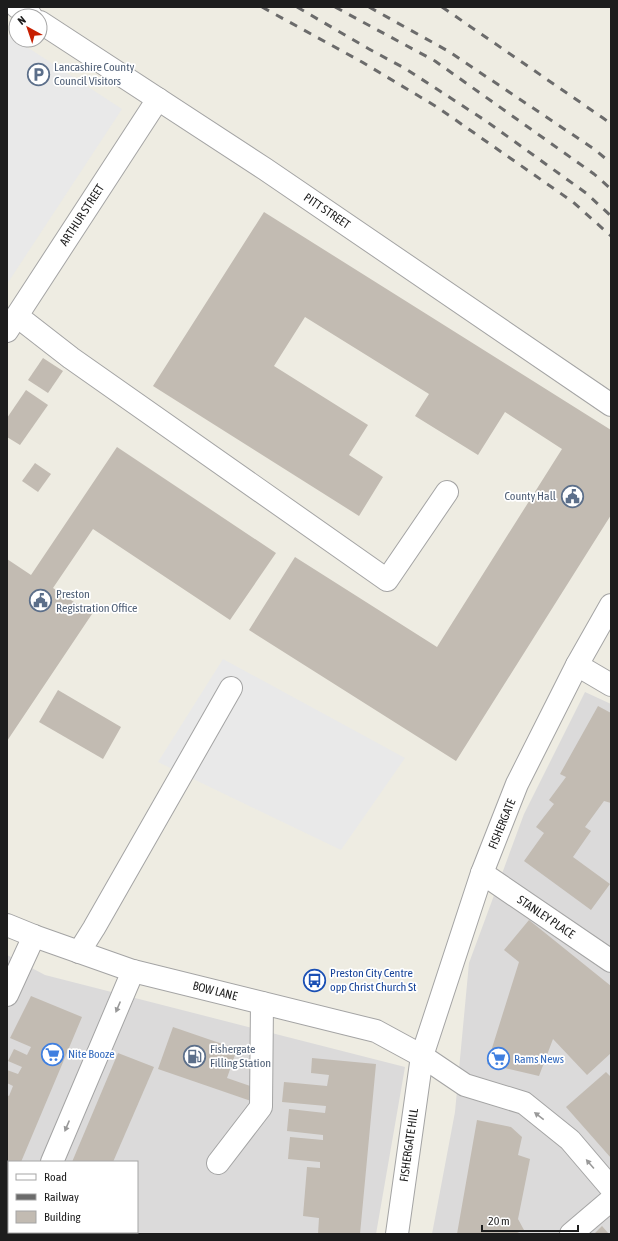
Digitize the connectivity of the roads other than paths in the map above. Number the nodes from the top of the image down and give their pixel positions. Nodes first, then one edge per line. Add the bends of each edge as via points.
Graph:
1 (48, 27) edge
2 (158, 99) junction
3 (12, 323) edge
4 (611, 405) edge
5 (447, 492) dead end
6 (611, 605) edge
7 (578, 665) junction
8 (611, 685) edge
9 (231, 688) dead end
10 (482, 873) junction
11 (7, 925) edge
12 (34, 936) junction
13 (79, 952) junction
14 (611, 961) edge
15 (133, 971) junction
16 (7, 995) edge
17 (262, 1003) junction
18 (422, 1056) junction
19 (52, 1161) edge
20 (218, 1164) dead end
21 (611, 1188) edge
22 (611, 1200) edge
23 (397, 1234) edge
24 (571, 1234) edge

1 - 2 street, PITT STREET
2 - 3 street, ARTHUR STREET
2 - 4 street, PITT STREET
3 - 5 street via 70,358 387,580
6 - 7 street, FISHERGATE
7 - 8 street
7 - 10 street, FISHERGATE via 517,784
9 - 13 street
10 - 14 street, STANLEY PLACE
10 - 18 street, FISHERGATE
11 - 12 street, BOW LANE
12 - 13 street, BOW LANE
12 - 16 street
13 - 15 street, BOW LANE
15 - 17 street, BOW LANE
15 -> 19 street
17 - 18 street, BOW LANE via 376,1031
17 - 20 street via 261,1107
21 -> 18 street, BOW LANE via 570,1140 524,1104 465,1085
18 - 23 street, FISHERGATE HILL
22 - 24 street

